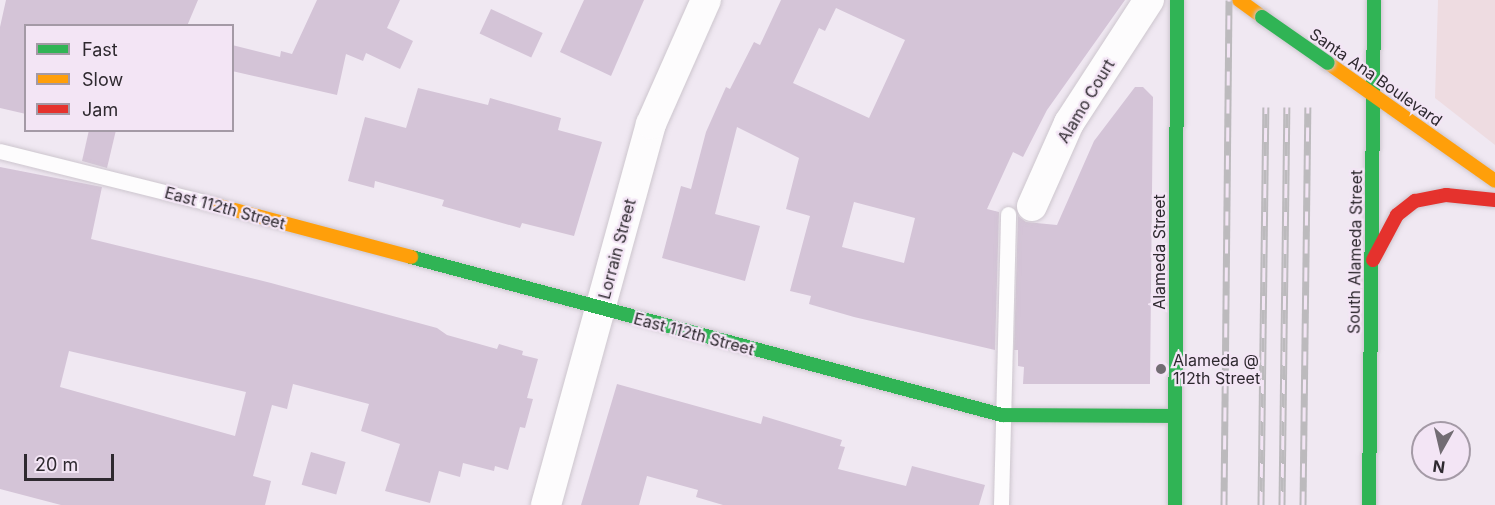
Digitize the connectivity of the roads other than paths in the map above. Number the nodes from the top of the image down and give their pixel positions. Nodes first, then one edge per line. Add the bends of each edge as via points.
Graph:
1 (706, 0) edge
2 (1149, 0) edge
3 (1177, 0) edge
4 (1239, 0) edge
5 (1374, 0) edge
6 (1372, 94) junction
7 (0, 151) edge
8 (1495, 181) edge
9 (1495, 200) edge
10 (216, 205) joint
11 (1020, 210) joint
12 (1371, 264) junction
13 (601, 309) junction
14 (1002, 415) junction
15 (1175, 416) junction
16 (546, 505) edge
17 (1001, 505) edge
18 (1175, 505) edge
19 (1369, 505) edge

1 - 13 street, Lorrain Street via 651,124
2 - 11 street, Alamo Court via 1069,123
3 - 15 street, Alameda Street
4 - 6 street, Santa Ana Boulevard, bridge
5 - 6 street, South Alameda Street
6 - 8 street, Santa Ana Boulevard
6 - 12 street, South Alameda Street
7 - 10 lane, East 112th Street
9 - 12 street via 1446,195 1415,201 1397,215
10 - 13 street, East 112th Street
11 - 14 lane
12 - 19 street, South Alameda Street
13 - 14 street, East 112th Street
13 - 16 street, Lorrain Street
14 - 15 street, East 112th Street
14 - 17 lane
15 - 18 street, Alameda Street

